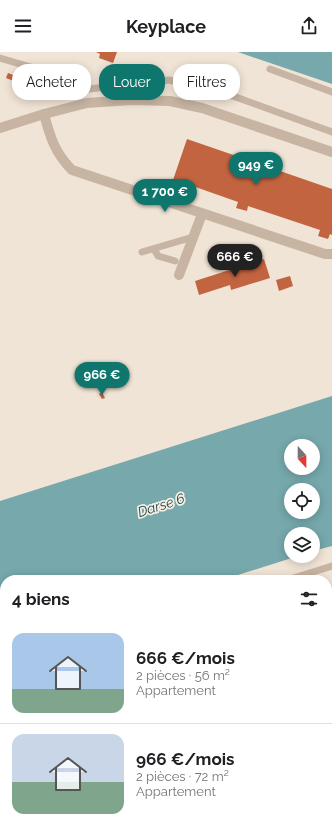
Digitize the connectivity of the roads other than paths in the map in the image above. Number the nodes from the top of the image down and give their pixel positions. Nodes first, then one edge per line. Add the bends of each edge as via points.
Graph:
1 (0, 58) edge
2 (270, 69) dead end
3 (332, 92) edge
4 (44, 114) junction
5 (0, 128) edge
6 (332, 132) edge
7 (332, 152) edge
8 (202, 214) junction
9 (193, 237) junction
10 (154, 249) junction
11 (142, 252) dead end
12 (332, 254) edge
13 (175, 261) dead end
14 (179, 275) dead end
15 (332, 566) edge
16 (303, 575) edge

1 - 6 lane via 68,78 89,89 169,80 232,96
2 - 3 lane
4 - 5 street
4 - 7 street via 87,104 131,100 170,101 202,108
4 - 8 street via 54,145 62,160 72,170
8 - 9 street
8 - 12 street via 325,254
9 - 10 lane
9 - 14 street
10 - 11 lane
10 - 13 lane via 158,256
15 - 16 lane

